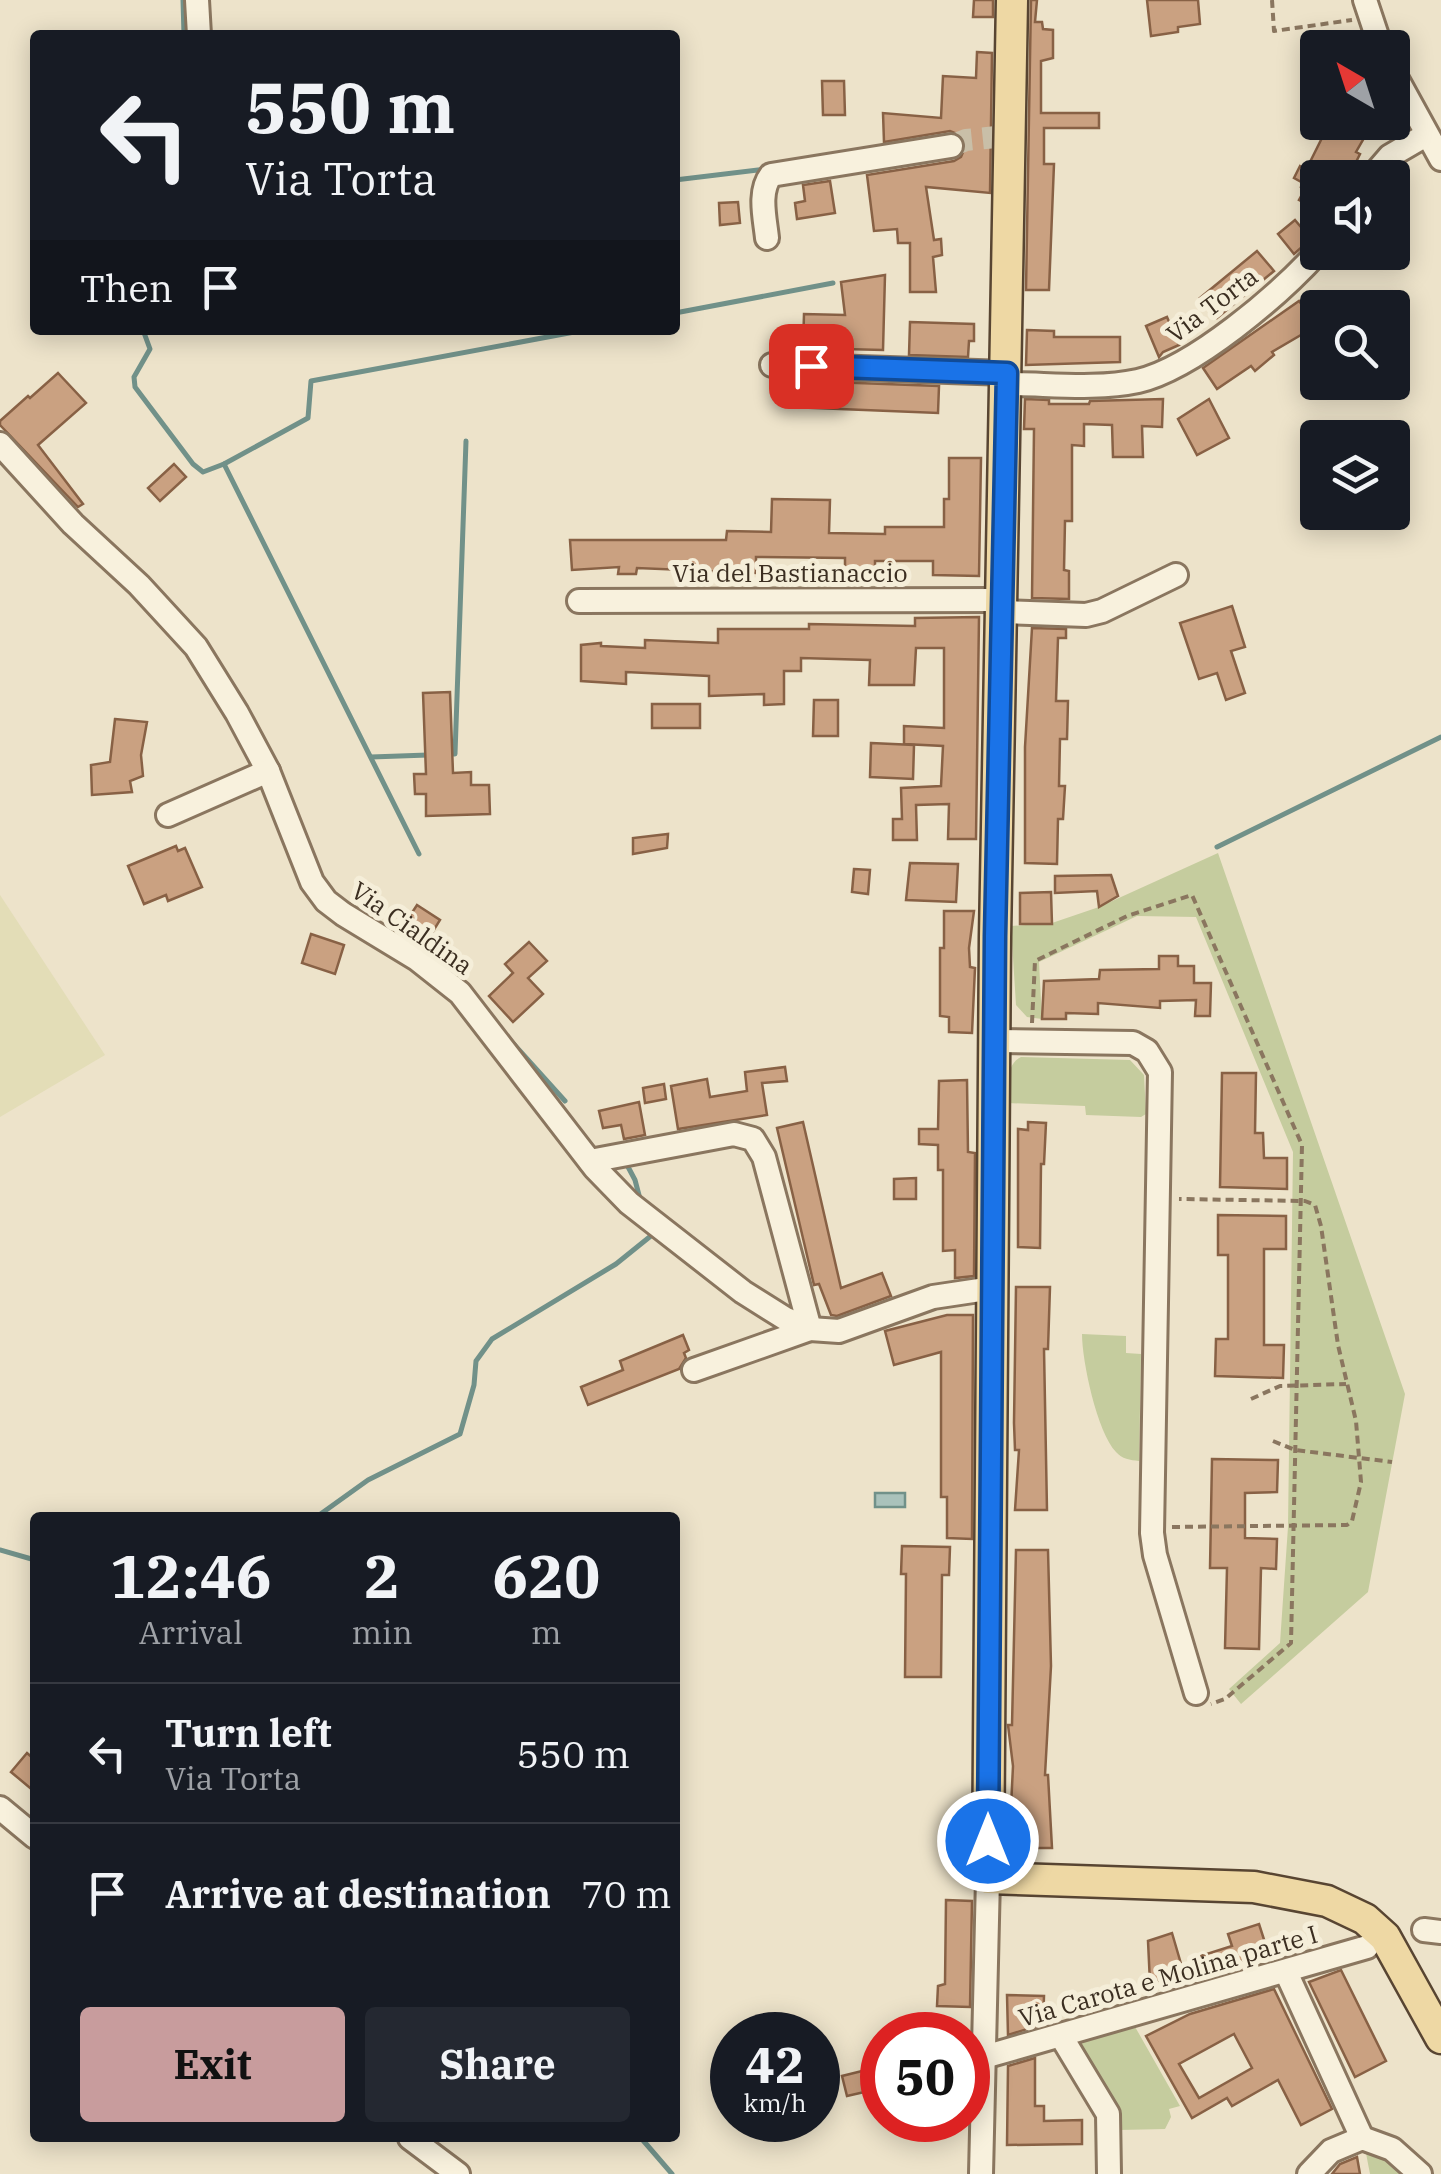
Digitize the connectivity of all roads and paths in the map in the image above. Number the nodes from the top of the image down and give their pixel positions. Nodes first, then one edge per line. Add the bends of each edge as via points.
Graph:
1 (197, 0) edge
2 (1012, 0) edge
3 (1272, 0) edge
4 (1367, 8) edge
5 (198, 30) edge
6 (1410, 104) edge
7 (1426, 135) junction
8 (951, 146) tunnel mouth
9 (1441, 159) edge
10 (1387, 160) edge
11 (767, 238) dead end
12 (1300, 268) edge
13 (772, 365) dead end
14 (1007, 378) junction
15 (0, 444) edge
16 (1176, 575) dead end
17 (579, 601) dead end
18 (1001, 606) junction
19 (268, 771) junction
20 (168, 815) dead end
21 (994, 1041) junction
22 (1031, 1042) junction
23 (590, 1162) junction
24 (1159, 1198) junction
25 (1300, 1201) junction
26 (993, 1288) junction
27 (810, 1329) junction
28 (694, 1370) dead end
29 (1296, 1384) junction
30 (1346, 1384) junction
31 (1250, 1399) dead end
32 (1274, 1442) dead end
33 (1295, 1450) junction
34 (1359, 1457) junction
35 (1392, 1462) dead end
36 (1293, 1526) junction
37 (1152, 1527) junction
38 (1196, 1693) joint
39 (0, 1808) edge
40 (30, 1833) edge
41 (988, 1878) junction
42 (1367, 1947) dead end
43 (1286, 1972) junction
44 (985, 2012) edge
45 (1060, 2036) junction
46 (1441, 2038) edge
47 (990, 2055) edge
48 (1362, 2138) junction
49 (415, 2142) edge
50 (983, 2142) edge
51 (458, 2174) edge
52 (982, 2174) edge
53 (1109, 2174) edge
54 (1309, 2174) edge
55 (1420, 2174) edge

1 - 5 street
2 - 14 main road via 1002,136
3 - 4 path via 1274,31
6 - 7 street
7 - 9 street
7 - 10 street
8 - 11 street via 771,175 764,200
12 - 14 street, Via Torta via 1244,319 1169,370 1119,384
13 - 14 street, Via Torta
14 - 18 main road
15 - 19 street, Via Cialdina via 196,648
16 - 18 street, Via del Bastianaccio via 1086,615
17 - 18 street, Via del Bastianaccio
18 - 21 main road
19 - 20 street
19 - 23 street, Via Cialdina via 312,882 326,901 460,993
21 - 22 street
21 - 26 main road
22 - 24 street via 1126,1042 1153,1058 1161,1081
22 - 25 path via 1034,962 1127,916 1192,895 1302,1145
23 - 27 street, Via Cialdina via 629,1204 742,1292
23 - 27 street via 734,1134 753,1139 764,1157
24 - 25 path
24 - 37 street
25 - 29 path
25 - 30 path via 1312,1202 1319,1212
26 - 27 street via 933,1298 838,1331
26 - 41 main road
27 - 28 street
29 - 30 path
29 - 31 path
29 - 33 path
30 - 34 path
32 - 33 path
33 - 34 path
33 - 36 path
34 - 35 path
34 - 36 path via 1361,1482 1350,1524
36 - 37 path
36 - 38 path via 1291,1643 1216,1703
37 - 38 street
39 - 40 street
41 - 44 street
41 - 46 main road via 1254,1887 1327,1900 1385,1937
42 - 43 street, Via Carota e Molina parte I
43 - 45 street, Via Carota e Molina parte I
43 - 48 street
45 - 47 street, Via Carota e Molina parte I
45 - 53 street via 1108,2114
48 - 54 street via 1332,2151
48 - 55 street via 1392,2149
49 - 51 street
50 - 52 street

